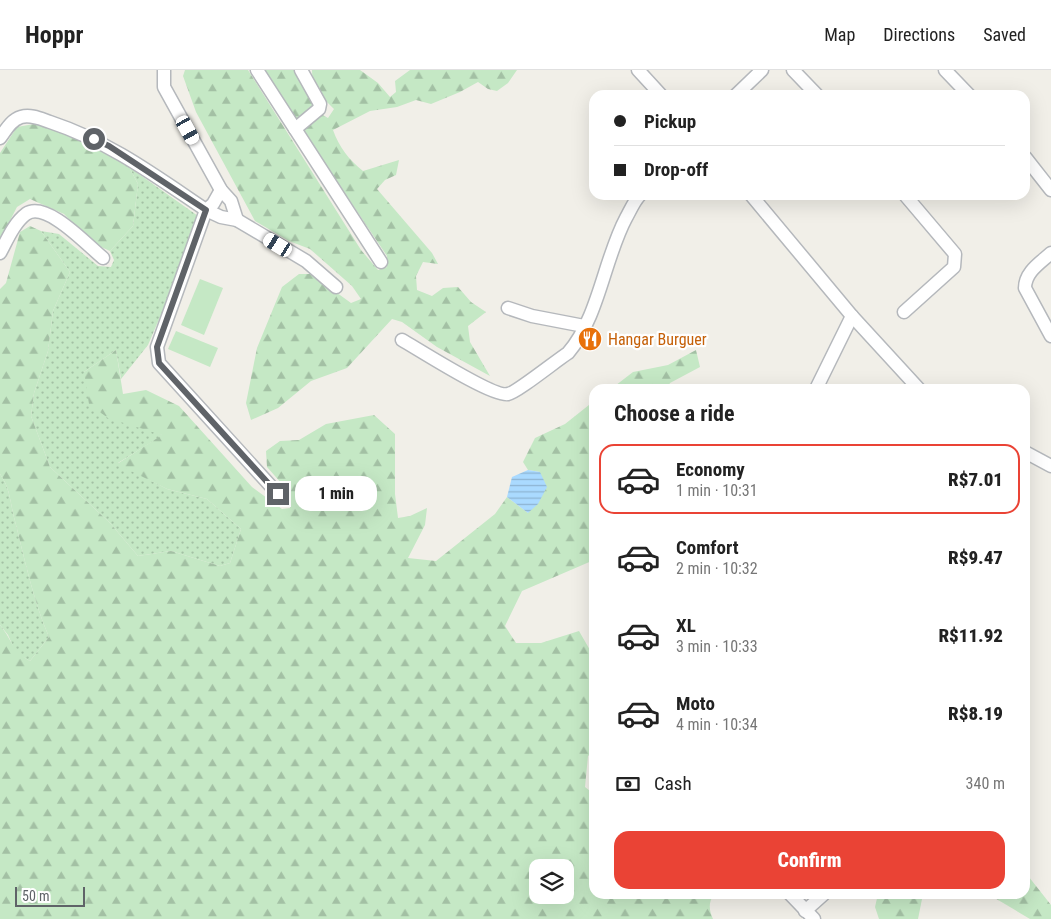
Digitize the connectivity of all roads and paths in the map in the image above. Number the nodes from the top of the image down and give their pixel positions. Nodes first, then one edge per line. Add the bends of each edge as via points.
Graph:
1 (164, 70) edge
2 (257, 70) edge
3 (300, 70) edge
4 (638, 70) edge
5 (762, 70) edge
6 (793, 70) edge
7 (946, 70) edge
8 (656, 90) edge
9 (741, 90) edge
10 (812, 90) edge
11 (964, 90) edge
12 (295, 129) junction
13 (0, 138) edge
14 (1030, 163) edge
15 (222, 190) junction
16 (1051, 190) edge
17 (637, 200) edge
18 (755, 200) edge
19 (909, 200) edge
20 (206, 210) junction
21 (237, 220) junction
22 (0, 253) edge
23 (1051, 253) edge
24 (103, 258) dead end
25 (381, 262) dead end
26 (336, 287) dead end
27 (508, 308) dead end
28 (904, 312) dead end
29 (852, 316) junction
30 (584, 326) junction
31 (1051, 336) edge
32 (402, 340) dead end
33 (818, 384) edge
34 (914, 384) edge
35 (1030, 455) edge
36 (1051, 466) edge
37 (278, 494) dead end
38 (795, 899) edge
39 (820, 899) edge
40 (809, 915) edge

1 - 15 street via 164,87
2 - 12 street
3 - 12 street via 320,104 319,109
4 - 8 street
5 - 9 street
6 - 10 street
7 - 11 street
12 - 25 street
13 - 20 street via 12,121 23,116 80,132 109,146
14 - 16 street
15 - 20 street
15 - 21 street via 231,201
17 - 30 street via 618,234
18 - 29 street
19 - 28 street via 956,254 956,261 954,267
20 - 21 street
20 - 37 street via 157,347 159,363
21 - 26 street via 306,261
22 - 24 street via 17,223 27,213 37,210 50,214
23 - 31 street via 1027,274 1025,288
27 - 30 street
29 - 33 street
29 - 34 street
30 - 32 street via 568,353 508,395 468,378
35 - 36 street
38 - 40 street
39 - 40 street

